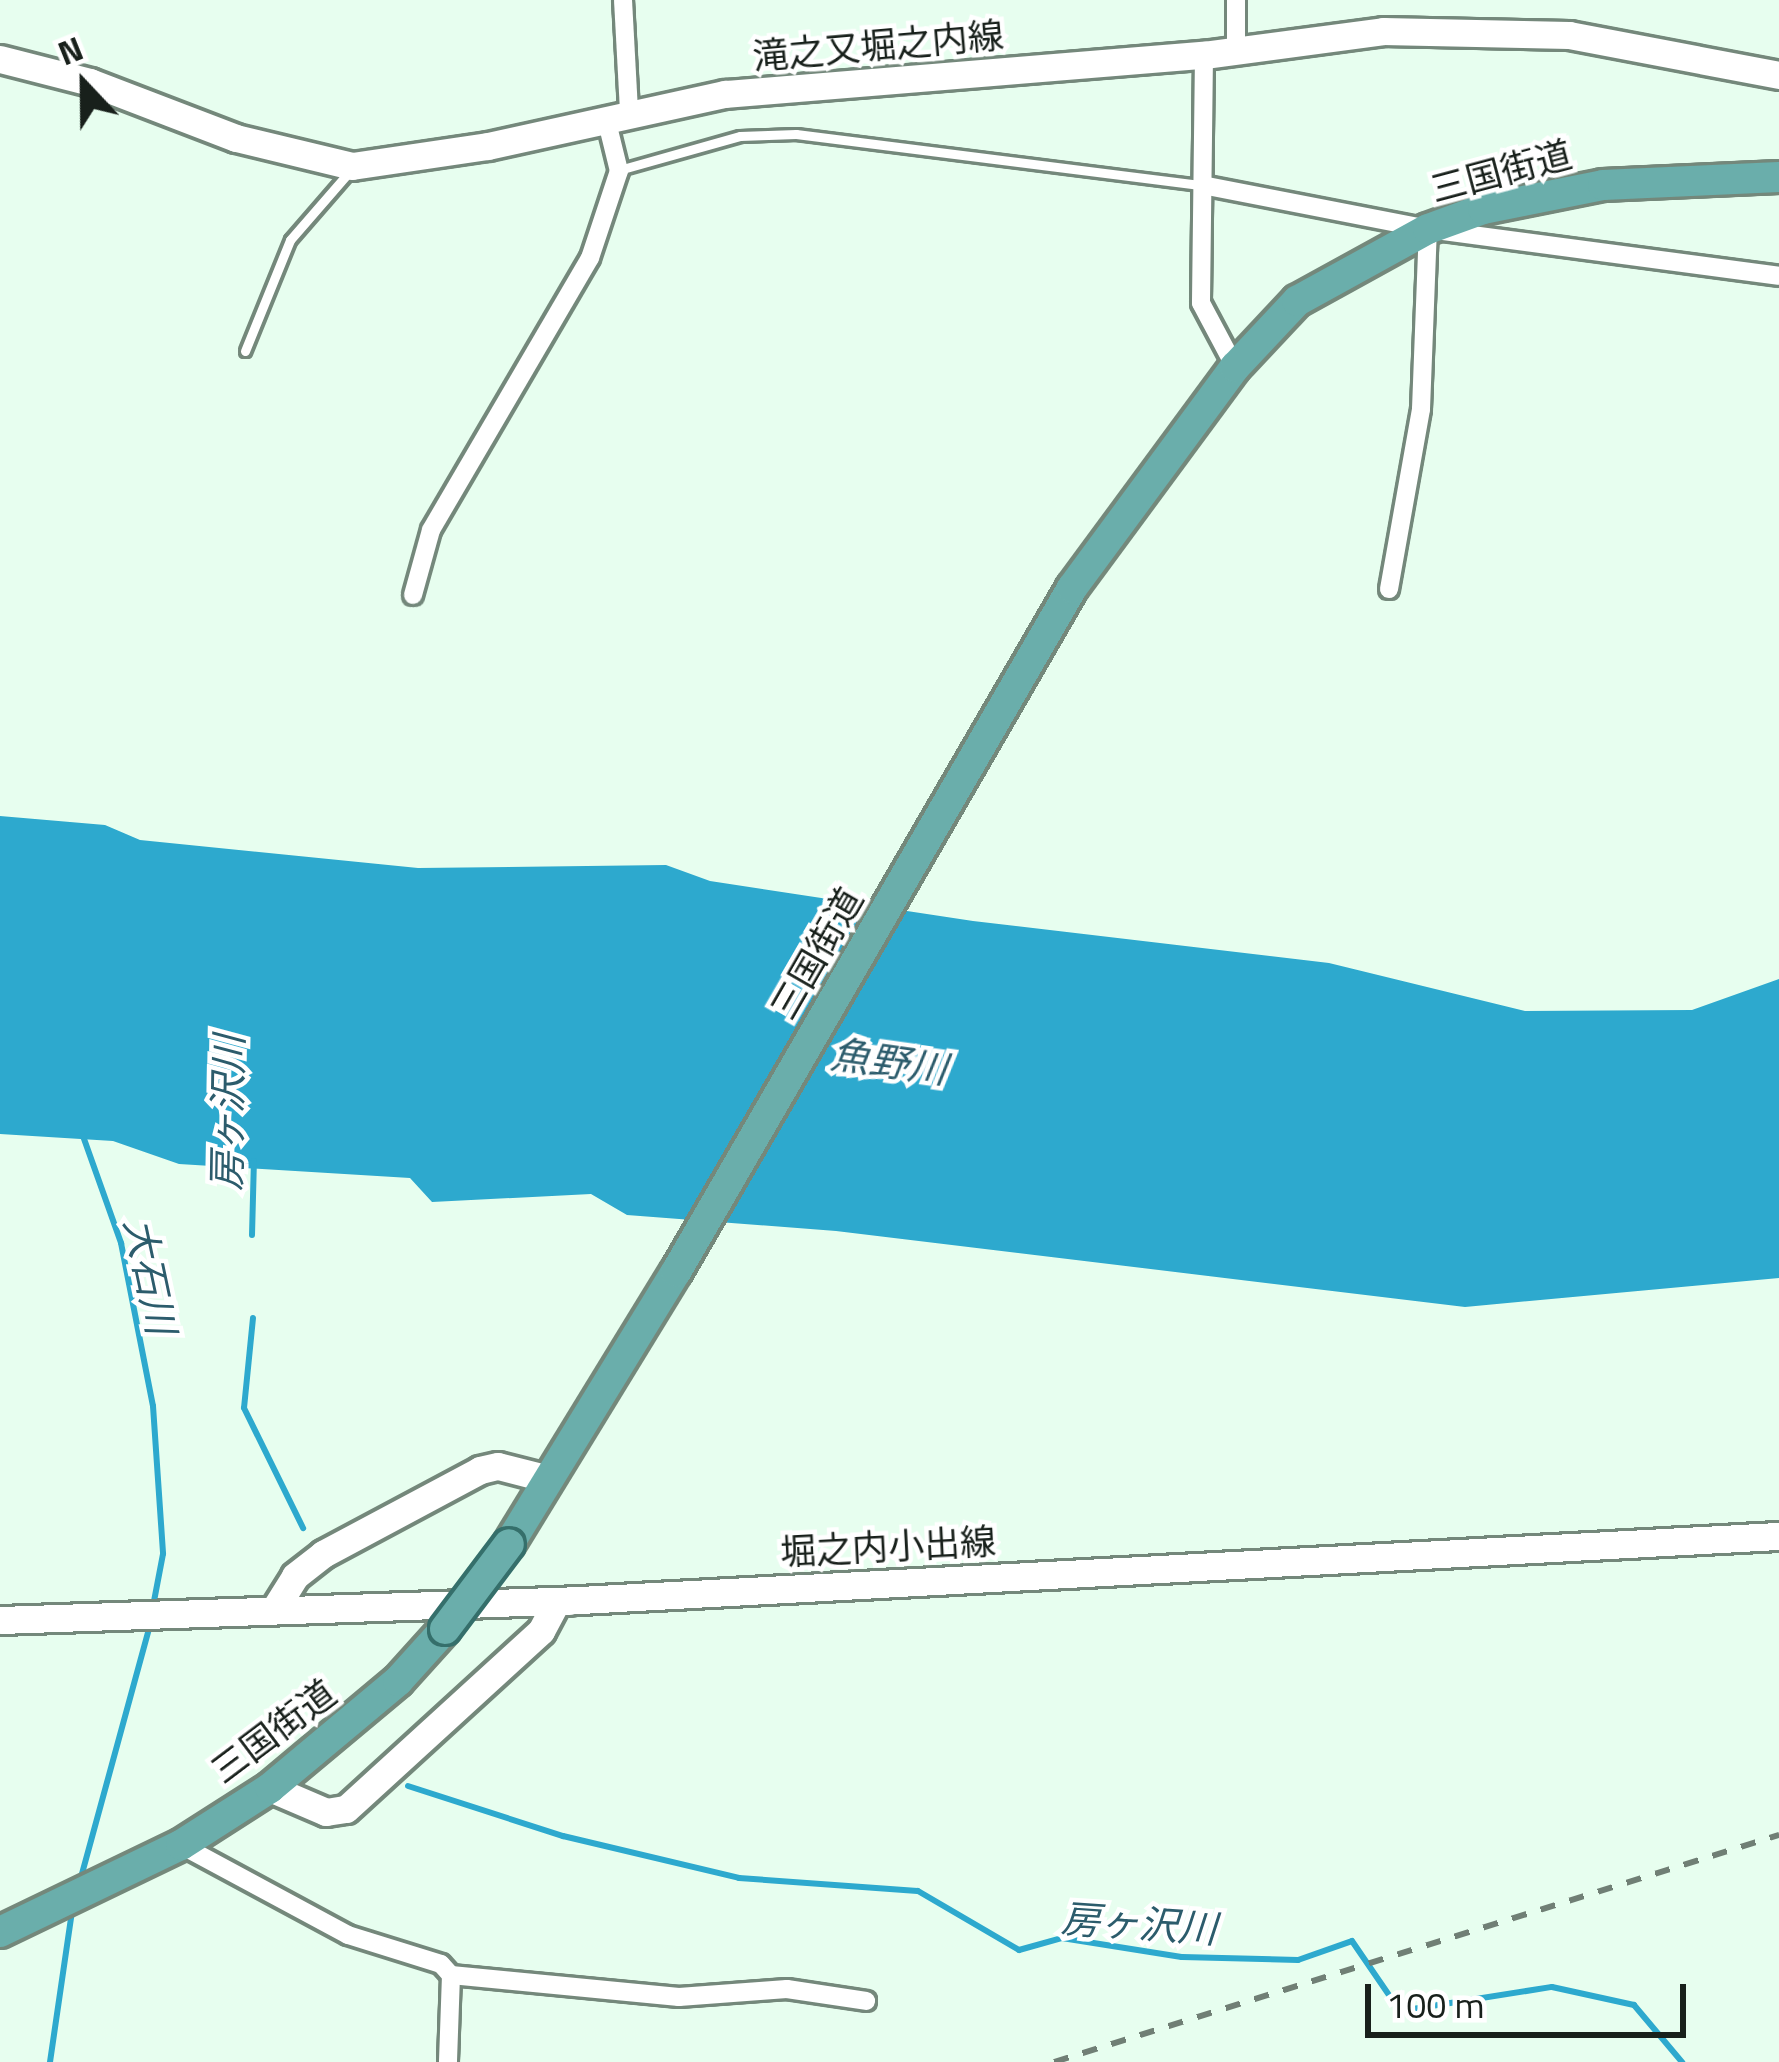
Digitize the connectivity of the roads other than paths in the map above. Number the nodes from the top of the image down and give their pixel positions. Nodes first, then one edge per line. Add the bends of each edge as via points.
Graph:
1 (623, 0) edge
2 (1236, 0) edge
3 (1236, 50) junction
4 (1204, 55) junction
5 (0, 59) edge
6 (1779, 75) edge
7 (618, 115) junction
8 (352, 166) junction
9 (619, 170) junction
10 (1779, 177) edge
11 (1202, 185) junction
12 (1428, 229) junction
13 (1779, 276) edge
14 (245, 351) dead end
15 (1235, 367) junction
16 (1389, 589) dead end
17 (413, 595) dead end
18 (545, 1478) junction
19 (1779, 1536) edge
20 (557, 1601) junction
21 (274, 1610) junction
22 (0, 1621) edge
23 (270, 1787) junction
24 (181, 1845) junction
25 (0, 1932) edge
26 (451, 1975) junction
27 (866, 2001) dead end
28 (448, 2062) edge

1 - 7 street
2 - 3 street
3 - 4 main road, 滝之又堀之内線
3 - 6 main road, 滝之又堀之内線 via 1383,31 1569,35
4 - 7 main road, 滝之又堀之内線 via 725,94
4 - 11 street
5 - 8 main road, 滝之又堀之内線 via 89,82 236,138
7 - 8 main road, 滝之又堀之内線
7 - 9 street
8 - 14 lane via 335,196 290,240
9 - 11 lane via 740,136 796,134
9 - 17 street via 590,258 431,530
10 - 12 highway, 三国街道 via 1604,185
11 - 12 street
11 - 15 street via 1201,303
12 - 13 street
12 - 15 highway, 三国街道 via 1298,301
12 - 16 street via 1421,410
15 - 18 highway, 三国街道 via 1096,552 676,1272
18 - 21 main road via 498,1466 480,1470 323,1554 295,1576
18 - 23 highway, 三国街道, bridge via 509,1544 445,1629 382,1695
19 - 20 main road, 堀之内小出線
20 - 21 main road, 堀之内小出線
20 - 23 main road via 541,1631 346,1810 326,1812
21 - 22 main road, 堀之内小出線
23 - 24 highway, 三国街道
24 - 25 highway, 三国街道
24 - 26 street via 348,1935 441,1964
26 - 27 street via 680,1997 787,1989
26 - 28 street

